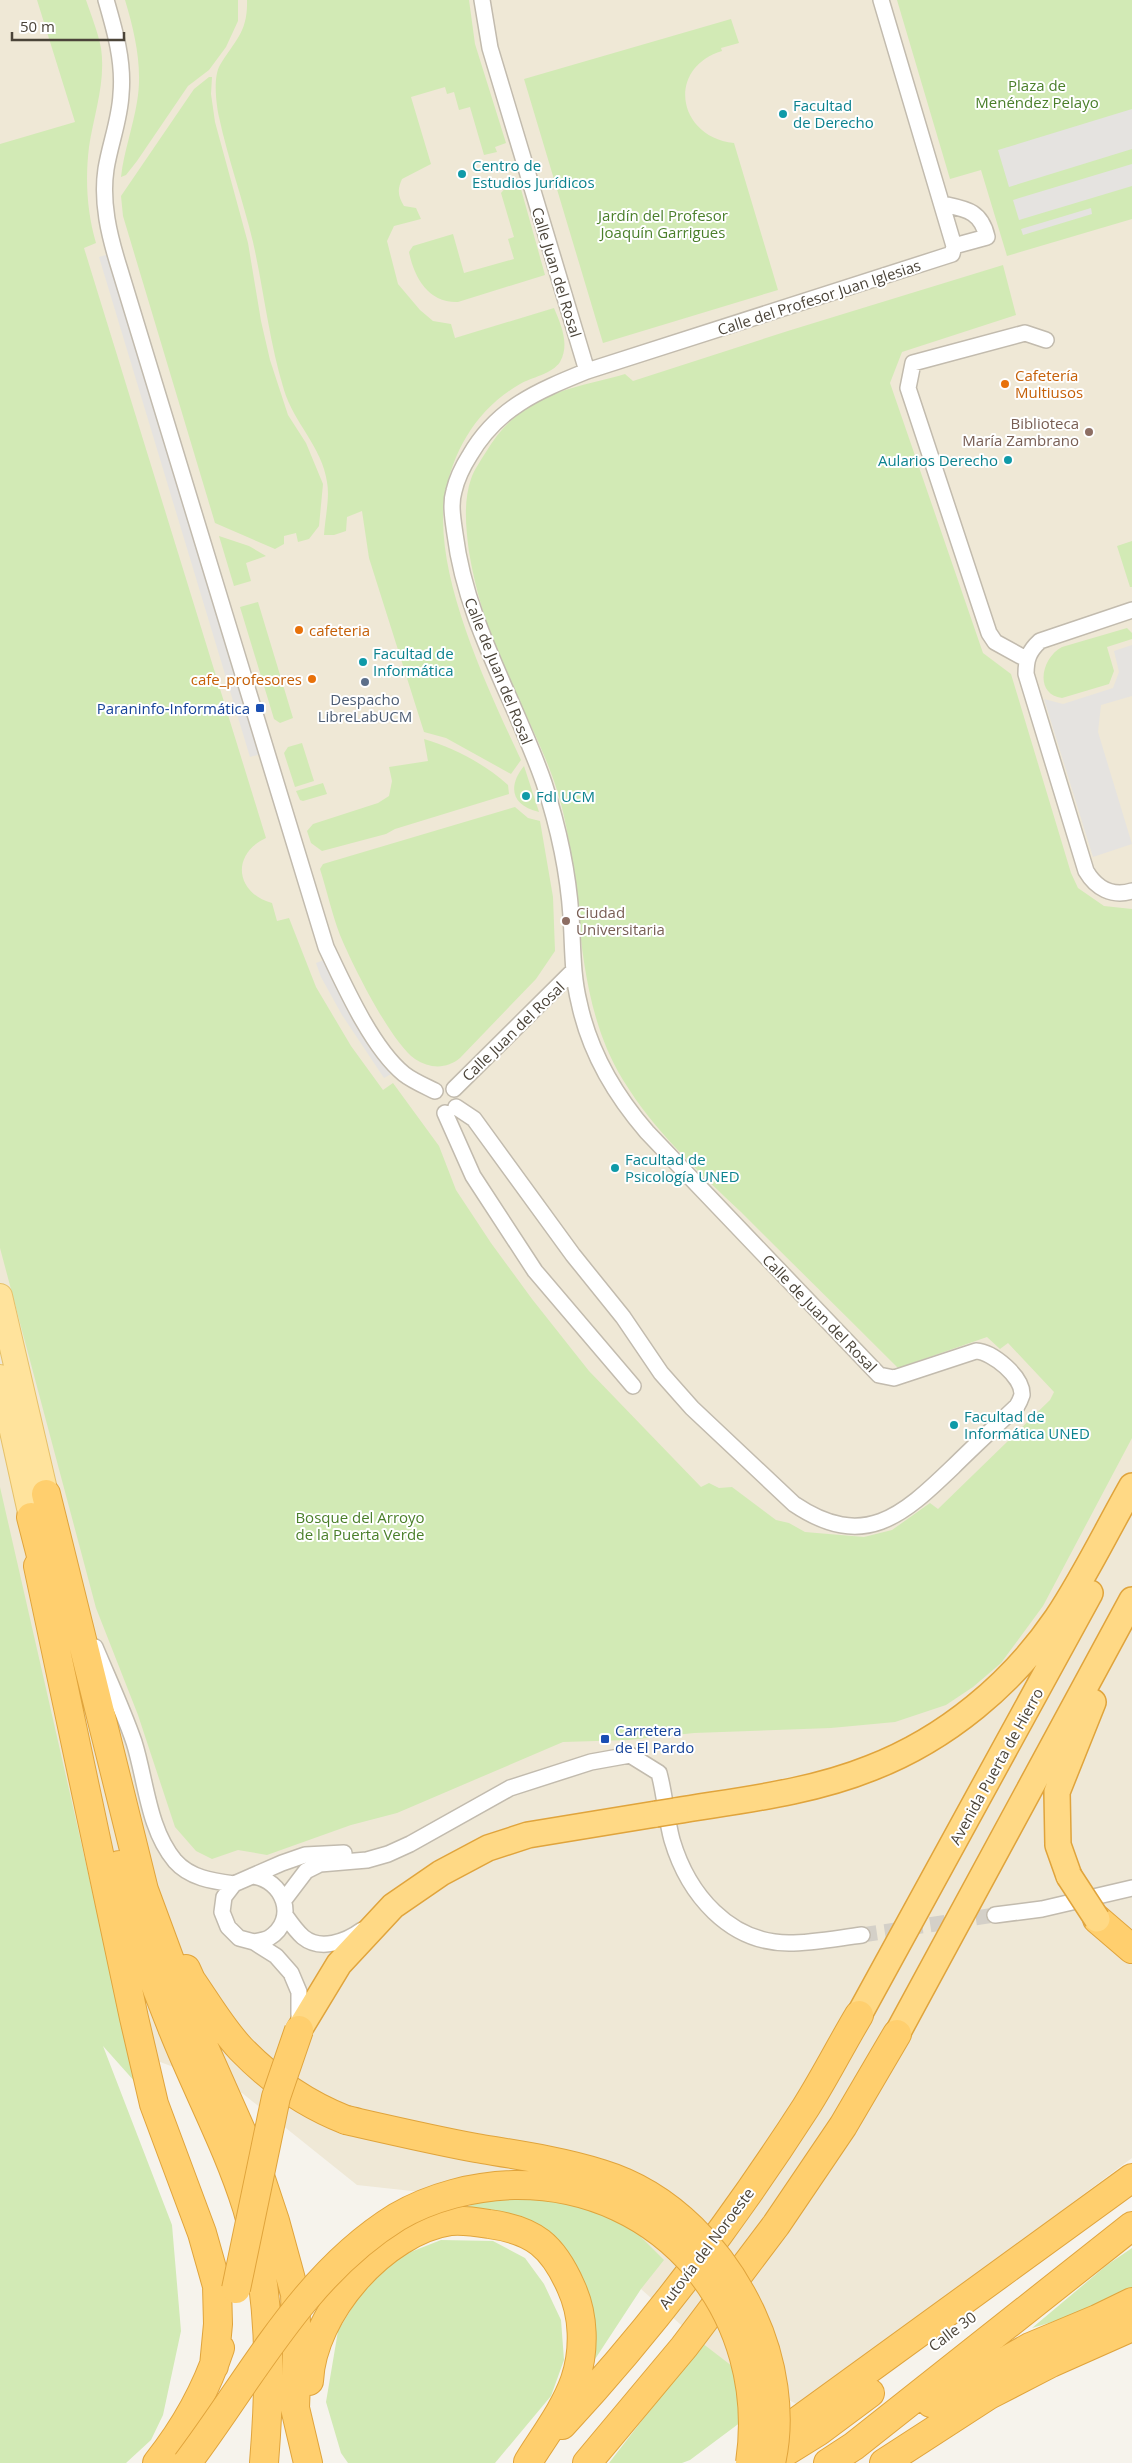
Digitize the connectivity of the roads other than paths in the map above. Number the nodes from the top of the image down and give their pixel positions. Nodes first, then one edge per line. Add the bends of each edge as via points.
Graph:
1 (106, 0) edge
2 (482, 0) edge
3 (881, 0) edge
4 (942, 204) junction
5 (954, 246) junction
6 (1046, 340) dead end
7 (587, 371) junction
8 (1132, 610) edge
9 (1026, 658) junction
10 (1132, 891) edge
11 (571, 914) joint
12 (573, 971) junction
13 (454, 1089) junction
14 (434, 1091) junction
15 (451, 1110) junction
16 (0, 1296) edge
17 (0, 1377) edge
18 (633, 1386) dead end
19 (1132, 1486) edge
20 (46, 1494) junction
21 (1132, 1516) edge
22 (31, 1517) junction
23 (1132, 1600) edge
24 (1132, 1606) edge
25 (95, 1647) junction
26 (410, 1844) junction
27 (252, 1876) junction
28 (234, 1884) junction
29 (1132, 1888) edge
30 (284, 1900) junction
31 (393, 1906) junction
32 (285, 1915) junction
33 (995, 1915) tunnel mouth
34 (1097, 1919) joint
35 (862, 1935) tunnel mouth
36 (254, 1942) junction
37 (1132, 1949) edge
38 (859, 2015) joint
39 (299, 2030) junction
40 (896, 2034) joint
41 (1132, 2178) edge
42 (1132, 2194) edge
43 (1132, 2226) edge
44 (1132, 2302) edge
45 (1132, 2327) edge
46 (214, 2366) junction
47 (854, 2446) junction
48 (157, 2463) edge
49 (187, 2463) edge
50 (264, 2463) edge
51 (308, 2463) edge
52 (321, 2463) edge
53 (528, 2463) edge
54 (587, 2463) edge
55 (737, 2463) edge
56 (750, 2463) edge
57 (769, 2463) edge
58 (828, 2463) edge
59 (884, 2463) edge

1 - 14 street via 117,41 122,78 119,112 106,170 105,199 118,267 326,947 360,1014 389,1057 405,1075
2 - 7 street, Calle Juan del Rosal via 493,58
3 - 4 street
4 - 5 street
4 - 5 street, Calle del Profesor Juan Iglesias via 965,209 978,216 984,226 987,237
5 - 7 street, Calle del Profesor Juan Iglesias via 952,254
6 - 9 street via 1025,333 914,363 908,388 989,633 995,642
7 - 11 street, Calle de Juan del Rosal via 517,403 481,435 460,471 453,492 452,514 459,566 473,614 522,727 554,815
8 - 9 street via 1053,634 1036,644
9 - 10 street via 1026,674 1086,871 1093,882 1106,891
11 - 12 street, Calle Juan del Rosal
12 - 13 street, Calle Juan del Rosal
12 - 15 street, Calle de Juan del Rosal via 579,1004 593,1044 615,1092 629,1112 870,1367 879,1375 894,1378 976,1351 986,1352 1018,1380 1022,1394 1017,1406 909,1508 894,1517 870,1526 852,1527 811,1516 732,1446 667,1380 474,1119
13 - 14 street via 446,1086
13 - 15 street via 458,1098
14 - 15 street via 433,1105 436,1109
15 - 18 street via 473,1176 535,1271
16 - 20 main road
17 - 22 main road
19 - 31 highway via 1056,1619 1018,1666 967,1714 920,1745 870,1769 786,1792 528,1835 488,1848 441,1873
20 - 25 highway via 76,1572
20 - 51 highway via 144,1890 192,2020 252,2154 295,2294 298,2353 295,2408
21 - 38 highway, Avenida Puerta de Hierro
22 - 46 highway via 40,1583 154,2104 202,2234 217,2286
22 - 50 highway via 130,1912 172,2030 222,2141 247,2209 264,2287 269,2341 270,2394
23 - 40 highway
24 - 34 highway, bridge via 1057,1792 1058,1845 1069,1876
25 - 28 street via 133,1740 154,1820 162,1838 175,1860 198,1878
25 - 57 highway, bridge via 153,1876 191,1980 241,2049 292,2093 315,2108 346,2120 604,2174 651,2196 692,2228 730,2272 766,2349 774,2395 775,2425
26 - 27 street via 356,1853 305,1854
26 - 30 street via 367,1860 320,1864 306,1871
26 - 35 street via 510,1788 591,1762 630,1755 659,1773 672,1838 683,1871 695,1891 729,1925 751,1937 774,1942
27 - 28 street
27 - 30 street via 268,1880 281,1892
28 - 36 street via 224,1897 222,1912 228,1928 239,1938
29 - 33 street
30 - 32 street
31 - 32 street via 352,1937 328,1944 314,1943 302,1937
31 - 39 highway via 339,1964
32 - 36 street via 280,1928 269,1938
34 - 37 highway
36 - 39 street via 276,1956 291,1973 299,1992
38 - 53 highway, Autovía del Noroeste via 806,2106 734,2213 604,2380
39 - 46 highway, bridge via 276,2097 236,2288
40 - 54 highway via 843,2126 776,2225 684,2348
41 - 55 highway via 793,2426
42 - 57 highway, Calle 30 via 819,2431
43 - 47 highway, Calle 30
44 - 47 highway via 1030,2347
45 - 59 highway via 989,2395
46 - 48 highway via 189,2417
47 - 58 highway, Calle 30
49 - 56 highway, bridge via 301,2303 342,2260 377,2231 399,2216 456,2194 497,2186 534,2185 591,2196 630,2214 654,2227 679,2248 705,2277 728,2312 750,2376 754,2422
52 - 53 highway via 311,2436 307,2406 309,2375 316,2346 330,2317 345,2290 394,2246 420,2230 452,2221 498,2225 520,2230 540,2240 564,2273 574,2294 582,2337 575,2380

